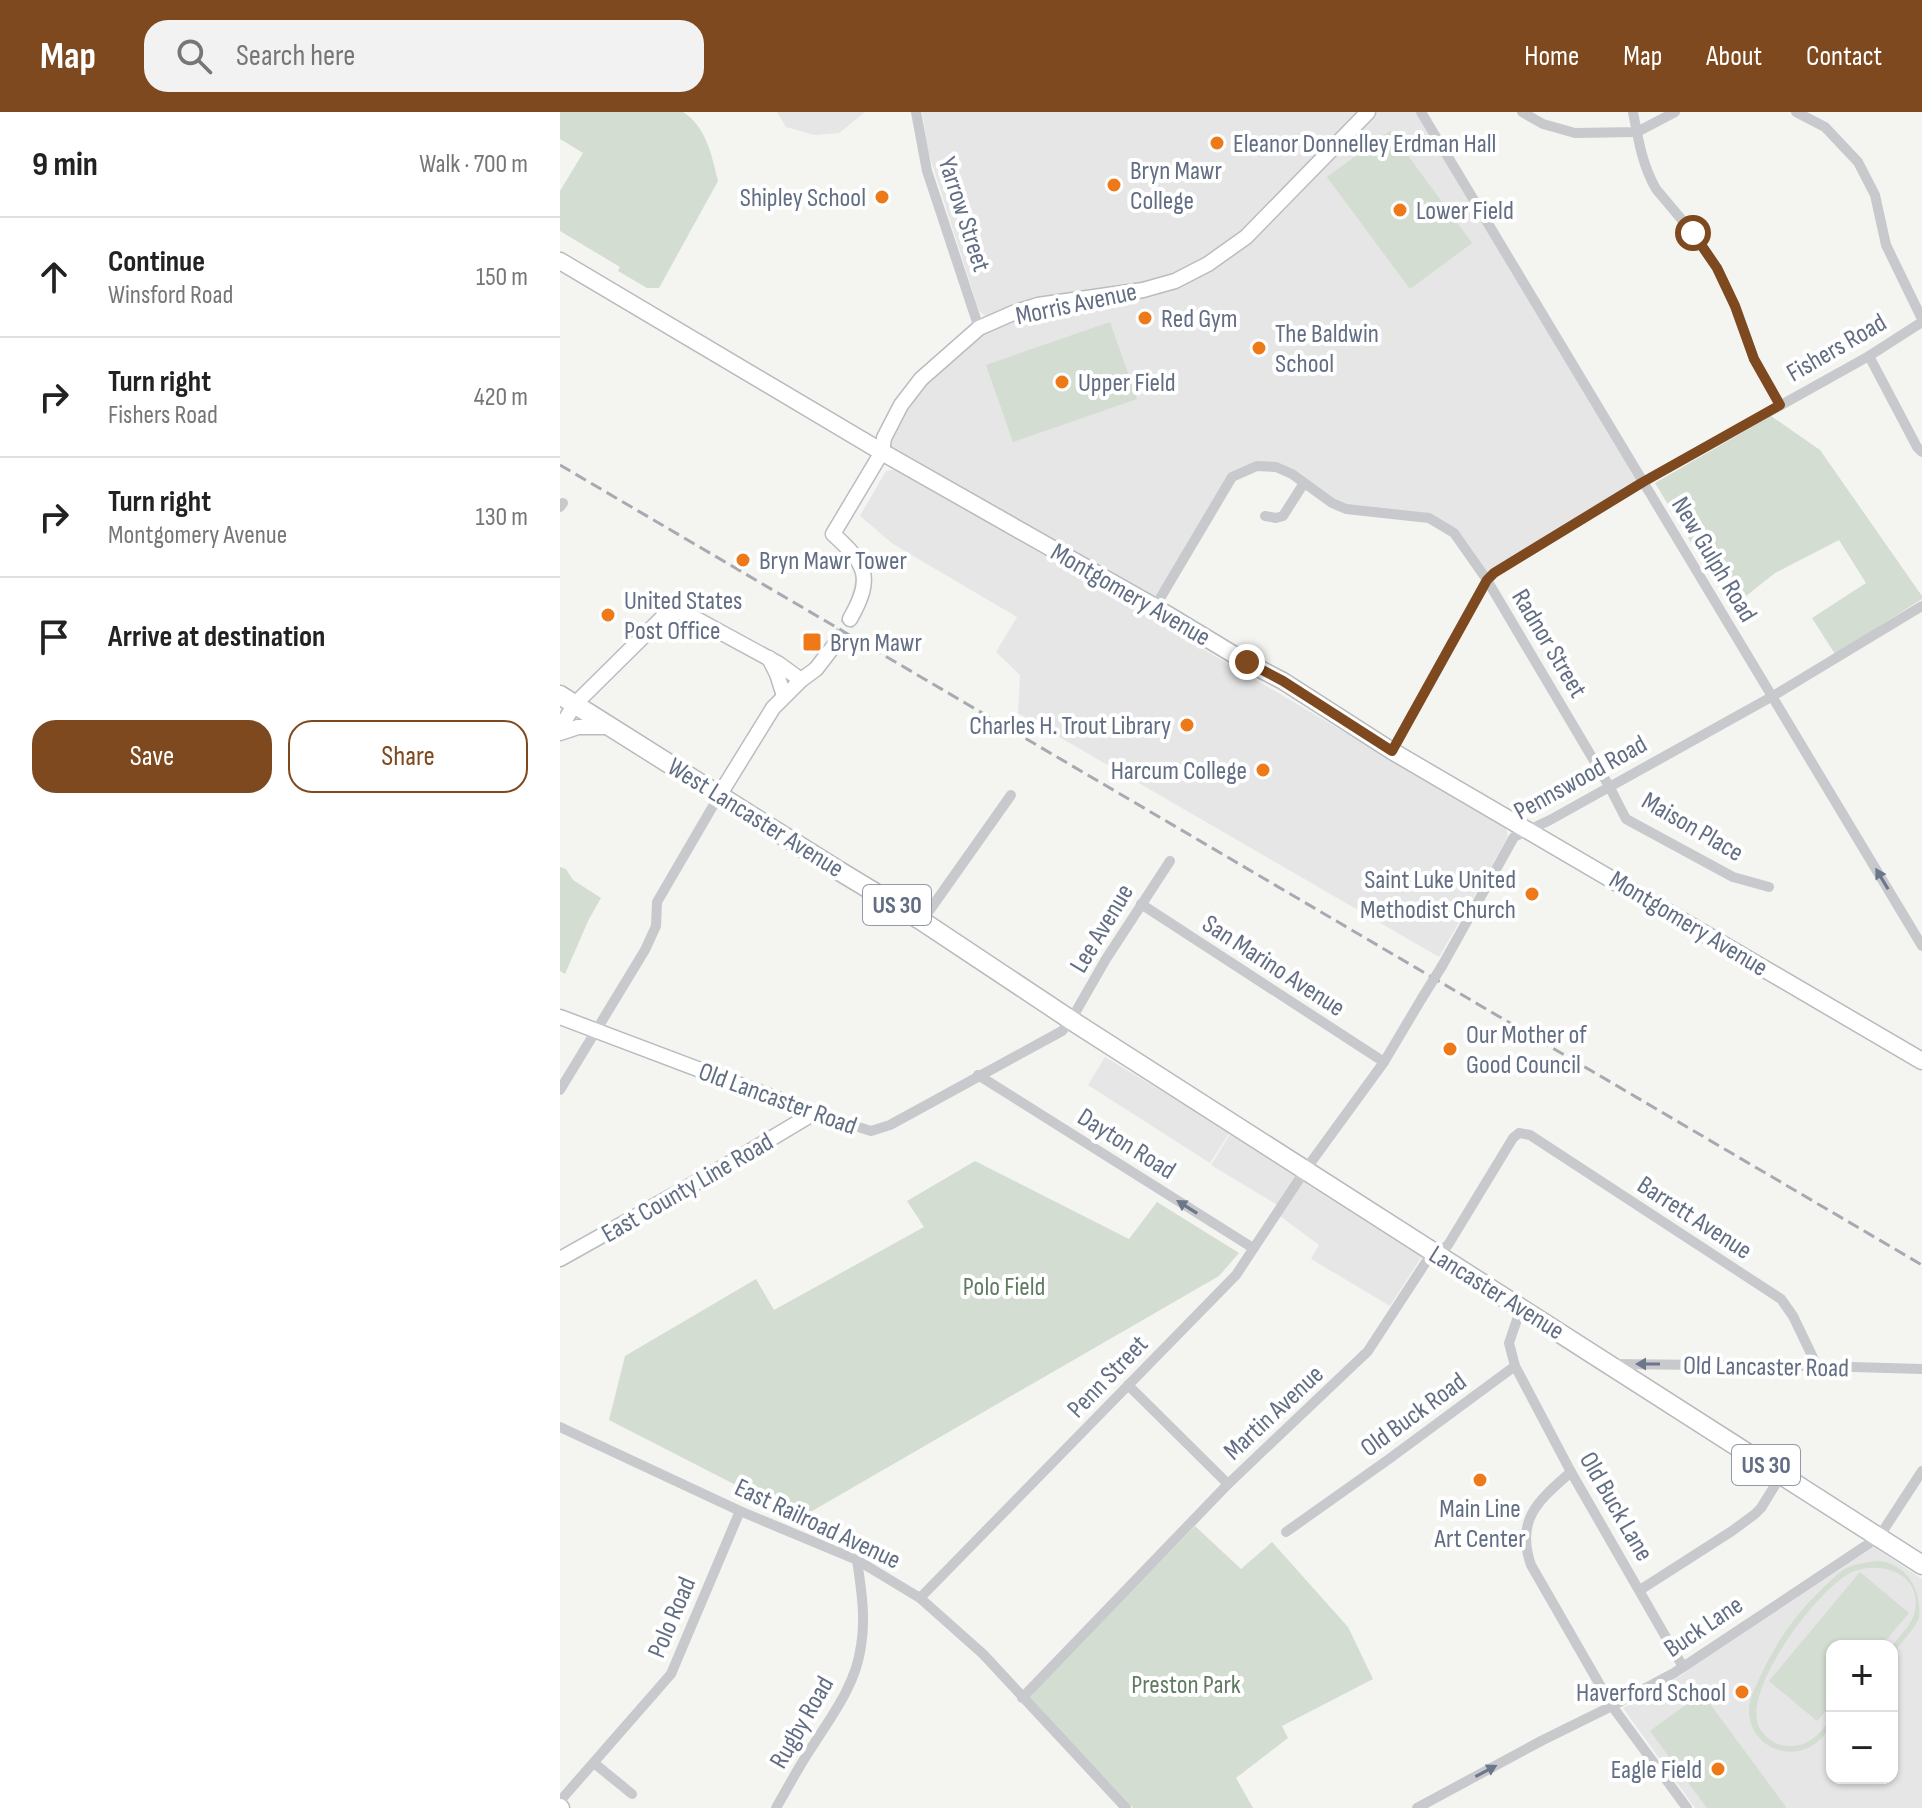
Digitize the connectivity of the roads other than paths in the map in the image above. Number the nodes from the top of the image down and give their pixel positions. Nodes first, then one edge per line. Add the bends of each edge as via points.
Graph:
1 (916, 112) edge
2 (1368, 112) edge
3 (1421, 112) edge
4 (1522, 112) edge
5 (1633, 112) edge
6 (1675, 112) edge
7 (1796, 112) edge
8 (1637, 132) junction
9 (560, 261) edge
10 (1922, 321) edge
11 (979, 328) junction
12 (1869, 356) junction
13 (1780, 405) junction
14 (882, 452) junction
15 (1922, 452) edge
16 (1643, 482) junction
17 (1304, 483) junction
18 (1265, 516) dead end
19 (1487, 580) junction
20 (1922, 606) edge
21 (1155, 607) junction
22 (850, 619) tunnel mouth
23 (836, 643) tunnel mouth
24 (769, 658) junction
25 (801, 680) junction
26 (784, 696) junction
27 (1773, 696) junction
28 (568, 700) edge
29 (613, 727) junction
30 (560, 730) edge
31 (1392, 751) junction
32 (1609, 786) junction
33 (720, 794) junction
34 (1011, 795) dead end
35 (1530, 830) junction
36 (1170, 861) dead end
37 (1769, 887) dead end
38 (1141, 904) junction
39 (922, 921) junction
40 (1919, 934) edge
41 (1922, 946) edge
42 (560, 1017) edge
43 (1071, 1020) junction
44 (597, 1031) junction
45 (1922, 1061) edge
46 (1384, 1062) junction
47 (978, 1075) junction
48 (560, 1090) edge
49 (814, 1113) junction
50 (1520, 1133) joint
51 (1306, 1169) junction
52 (1253, 1248) junction
53 (1435, 1253) junction
54 (560, 1259) edge
55 (1521, 1308) junction
56 (1611, 1364) junction
57 (1515, 1366) junction
58 (1817, 1366) junction
59 (1922, 1369) edge
60 (1128, 1385) junction
61 (560, 1427) edge
62 (1922, 1471) edge
63 (1571, 1472) junction
64 (1782, 1474) junction
65 (1228, 1484) junction
66 (740, 1511) junction
67 (1286, 1532) dead end
68 (1879, 1537) junction
69 (857, 1560) junction
70 (1922, 1565) edge
71 (1640, 1590) junction
72 (920, 1598) junction
73 (1683, 1667) junction
74 (1022, 1698) junction
75 (1612, 1706) junction
76 (594, 1763) junction
77 (632, 1794) dead end
78 (560, 1801) edge
79 (776, 1808) edge
80 (1126, 1808) edge
81 (1417, 1808) edge
82 (1687, 1808) edge

1 - 11 street, Yarrow Street via 927,171
2 - 11 street, Morris Avenue via 1246,237 1208,264 1143,290 1038,305
3 - 16 street, New Gulph Road
4 - 8 street via 1575,133
5 - 8 street
6 - 8 street
7 - 10 street via 1825,127 1858,162 1875,195 1886,245
8 - 13 street via 1649,178 1717,268 1754,359
9 - 14 main road, Montgomery Avenue
10 - 12 street, Fishers Road
11 - 14 street, Morris Avenue via 921,379 901,405
12 - 13 street, Fishers Road
12 - 15 street
13 - 16 street, Fishers Road
14 - 21 main road, Montgomery Avenue
14 - 22 street, Morris Avenue via 833,534 854,553 864,579 862,599
16 - 19 street, Fishers Road
16 - 27 street, New Gulph Road
17 - 18 street via 1283,516
17 - 19 street, Radnor Street via 1346,509 1429,518 1454,533
17 - 21 street, Radnor Street via 1276,467 1257,466 1232,477
19 - 31 street, Fishers Road
19 - 32 street, Radnor Street
20 - 27 street, Pennswood Road
21 - 31 main road, Montgomery Avenue
23 - 25 street
24 - 25 street
24 - 26 street
24 - 28 street via 689,615 672,612
25 - 26 street
26 - 33 street
27 - 32 street, Pennswood Road
40 -> 27 street, New Gulph Road
28 - 29 highway, West Lancaster Avenue / US 30
28 - 30 street
29 - 30 street
29 - 33 highway, West Lancaster Avenue / US 30
31 - 35 main road, Montgomery Avenue
32 - 35 street, Pennswood Road
32 - 37 street, Maison Place via 1626,819 1733,877
33 - 39 highway, West Lancaster Avenue / US 30
33 - 44 street via 663,890 653,934
34 - 39 street
35 - 45 main road, Montgomery Avenue
35 - 46 street, Pennswood Road, bridge via 1514,837
36 - 38 street, Lee Avenue
38 - 43 street, Lee Avenue
38 - 46 street, San Marino Avenue
39 - 43 highway, West Lancaster Avenue / US 30
40 - 41 street, New Gulph Road
42 - 44 street, Old Lancaster Road
43 - 47 street, Old Lancaster Road via 1062,1031
43 - 51 highway, Lancaster Avenue / US 30
44 - 48 street
44 - 49 street, Old Lancaster Road
46 - 51 street, Pennswood Road
47 - 49 street, Old Lancaster Road via 871,1131
52 -> 47 street, Dayton Road
49 - 54 street, East County Line Road
50 - 53 street, Martin Avenue via 1448,1245
50 - 58 street, Barrett Avenue via 1781,1299
51 - 52 street, Penn Street
51 - 53 highway, Lancaster Avenue / US 30
52 - 60 street, Penn Street via 1236,1275
53 - 55 highway, Lancaster Avenue / US 30
53 - 65 street, Martin Avenue via 1368,1351
55 - 56 highway, Lancaster Avenue / US 30
55 - 57 street via 1509,1343
58 -> 56 street, Old Lancaster Road
56 - 64 highway, Lancaster Avenue / US 30
57 - 63 street, Old Buck Lane
57 - 67 street, Old Buck Road
58 - 59 street, Old Lancaster Road
60 - 65 street
60 - 72 street, Penn Street
61 - 66 street, East Railroad Avenue
62 - 68 street
63 - 71 street, Old Buck Lane
63 - 75 street via 1532,1510 1526,1552
64 - 68 highway, Lancaster Avenue / US 30
64 - 71 street via 1755,1514
65 - 74 street, Martin Avenue
66 - 69 street, East Railroad Avenue
66 - 76 street, Polo Road via 671,1674
68 - 70 highway, Lancaster Avenue / US 30
68 - 73 street, Buck Lane
69 - 72 street, East Railroad Avenue
69 - 79 street, Rugby Road via 863,1627 854,1674
71 - 73 street, Old Buck Lane
72 - 74 street, East Railroad Avenue via 983,1654
73 - 75 street, Buck Lane
74 - 80 street, East Railroad Avenue
81 -> 75 street, Buck Lane
75 - 82 street
76 - 77 street
76 - 78 street, Polo Road

